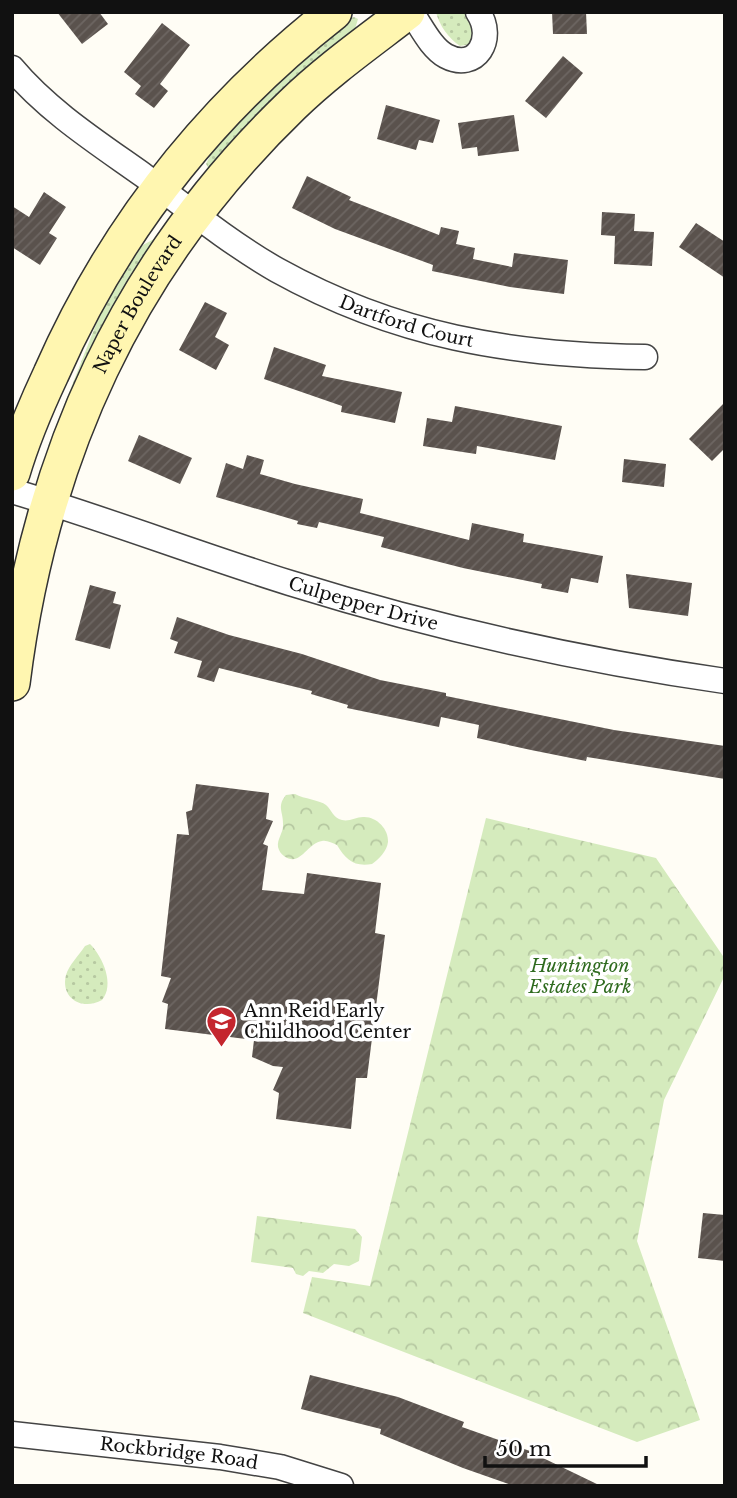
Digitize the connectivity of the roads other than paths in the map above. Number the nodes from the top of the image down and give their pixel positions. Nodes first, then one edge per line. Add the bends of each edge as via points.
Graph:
1 (334, 12) edge
2 (409, 12) edge
3 (478, 12) edge
4 (12, 68) edge
5 (159, 188) junction
6 (193, 213) junction
7 (645, 357) dead end
8 (12, 473) edge
9 (12, 491) edge
10 (49, 502) junction
11 (725, 681) edge
12 (12, 683) edge
13 (12, 1434) edge
14 (341, 1486) edge

1 - 5 main road via 258,76
2 - 3 street via 438,50 458,60 478,54 483,46 487,34
2 - 6 main road, Naper Boulevard via 293,104
4 - 5 street, Dartford Court via 43,99
5 - 6 street, Dartford Court
5 - 8 main road via 108,263 64,344
6 - 7 street, Dartford Court via 275,269 322,294 408,327 514,350
6 - 10 main road, Naper Boulevard via 153,271 100,369
9 - 10 street, Culpepper Drive
10 - 11 street, Culpepper Drive via 394,613 601,661
10 - 12 main road, Naper Boulevard via 26,590
13 - 14 street, Rockbridge Road via 220,1457 280,1467

